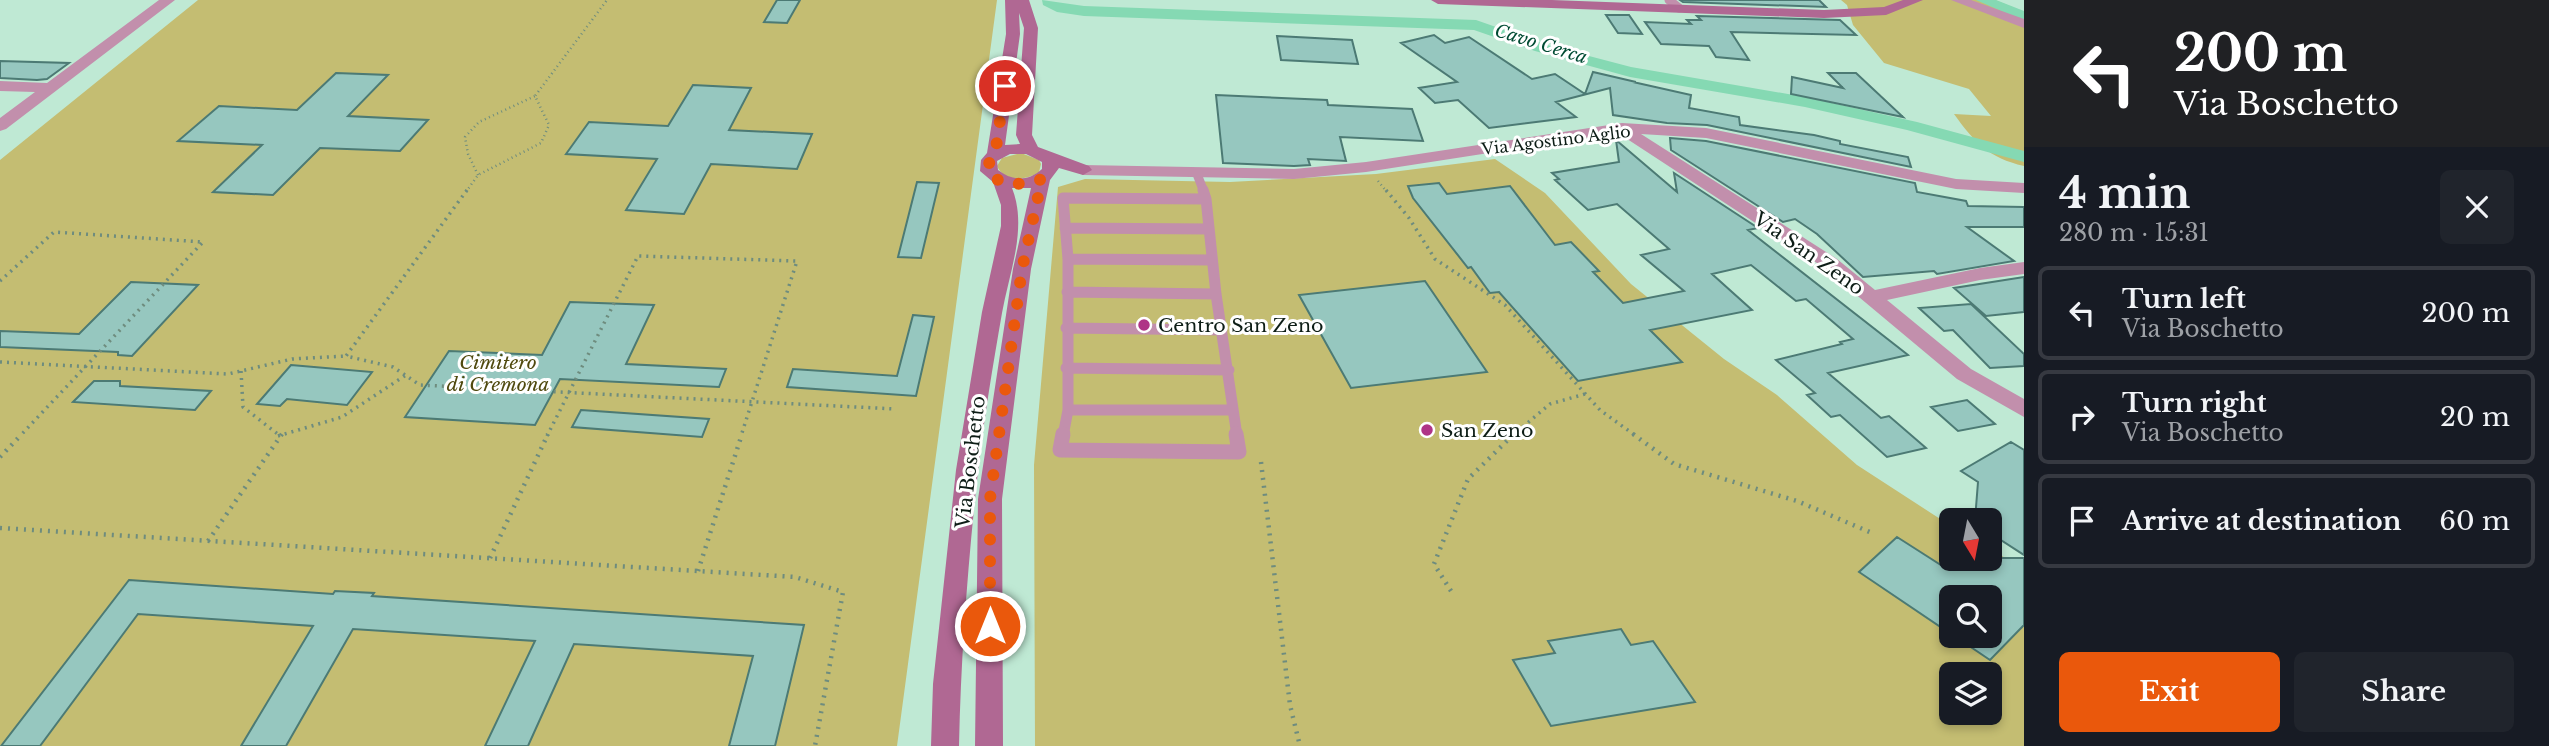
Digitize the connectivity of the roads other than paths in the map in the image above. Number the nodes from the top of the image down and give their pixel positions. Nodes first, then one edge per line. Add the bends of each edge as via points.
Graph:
1 (168, 0) edge
2 (1012, 0) edge
3 (1022, 0) edge
4 (1438, 0) edge
5 (1916, 0) edge
6 (1958, 0) edge
7 (1674, 4) edge
8 (2024, 24) edge
9 (0, 86) edge
10 (51, 88) junction
11 (0, 125) edge
12 (1622, 128) junction
13 (1039, 153) junction
14 (995, 155) junction
15 (1083, 170) junction
16 (1197, 174) junction
17 (1045, 177) junction
18 (1002, 181) junction
19 (2024, 188) edge
20 (1206, 199) junction
21 (1065, 228) junction
22 (1209, 229) junction
23 (1068, 259) junction
24 (1212, 260) junction
25 (2024, 268) edge
26 (1067, 292) junction
27 (1216, 294) junction
28 (1871, 298) junction
29 (1066, 328) junction
30 (1222, 330) junction
31 (1066, 368) junction
32 (1229, 370) junction
33 (2019, 402) edge
34 (1068, 410) junction
35 (1233, 410) junction
36 (945, 746) edge
37 (989, 746) edge

1 - 10 street
2 - 14 street, Via Boschetto via 1013,34
3 - 13 street, Via Boschetto via 1031,28 1024,135
4 - 7 street
5 - 7 street via 1886,11 1861,13
6 - 8 street
9 - 10 street
10 - 11 street
12 - 16 street, Via Agostino Aglio via 1366,167 1294,174
12 - 19 street, Via Agostino Aglio via 1706,133 1956,184
12 - 28 street, Via San Zeno via 1830,263
13 - 14 street via 1012,149
13 - 15 street, Via Agostino Aglio
13 - 17 street, Via Boschetto via 1051,165
14 - 18 street, Via Boschetto via 987,166 993,177
15 - 16 street, Via Agostino Aglio
15 - 17 street, Via Agostino Aglio
16 - 20 lane
17 - 18 street via 1022,184
17 - 37 street, Via Boschetto via 1022,269 990,499
18 - 36 street, Via Boschetto via 1010,205 1010,226 967,470
20 - 21 lane via 1063,198
20 - 22 lane
21 - 22 lane
21 - 23 lane
22 - 24 lane
23 - 24 lane
23 - 26 lane
24 - 27 lane
25 - 28 street
26 - 27 lane
26 - 29 lane
27 - 30 lane
28 - 33 street, Via San Zeno via 1964,374
29 - 30 lane
29 - 31 lane
30 - 32 lane
31 - 32 lane
31 - 34 lane
32 - 35 lane
34 - 35 lane
34 - 35 lane via 1060,450 1239,452

